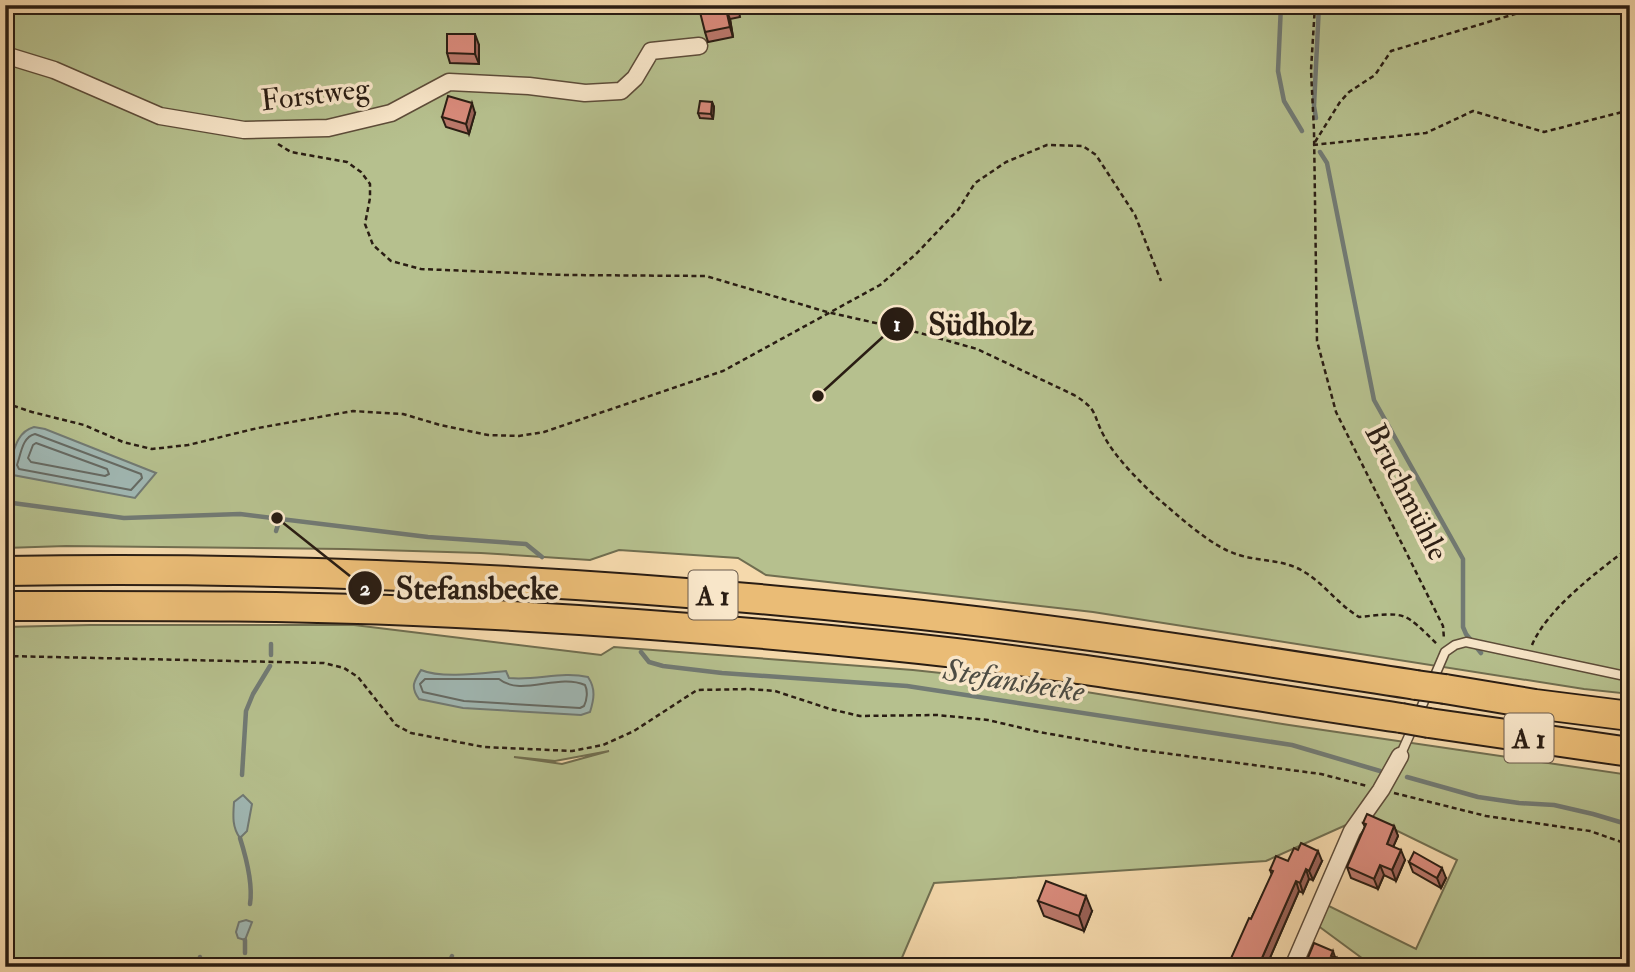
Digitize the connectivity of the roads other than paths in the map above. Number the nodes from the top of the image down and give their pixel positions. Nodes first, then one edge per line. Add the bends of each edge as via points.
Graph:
1 (699, 46) dead end
2 (5, 55) edge
3 (5, 571) edge
4 (5, 606) edge
5 (1630, 677) edge
6 (1630, 716) edge
7 (1630, 752) edge
8 (1400, 756) joint
9 (1293, 967) edge

1 - 2 street, Forstweg via 652,51 621,91 585,93 449,82 391,114 328,128 262,130 160,116 54,70
3 - 6 highway, A 1, bridge via 272,572 549,583 752,598 1007,625
4 - 7 highway, A 1, bridge via 413,611 760,634 1029,662
5 - 8 lane via 1466,642 1455,645 1445,653
8 - 9 street via 1352,831

